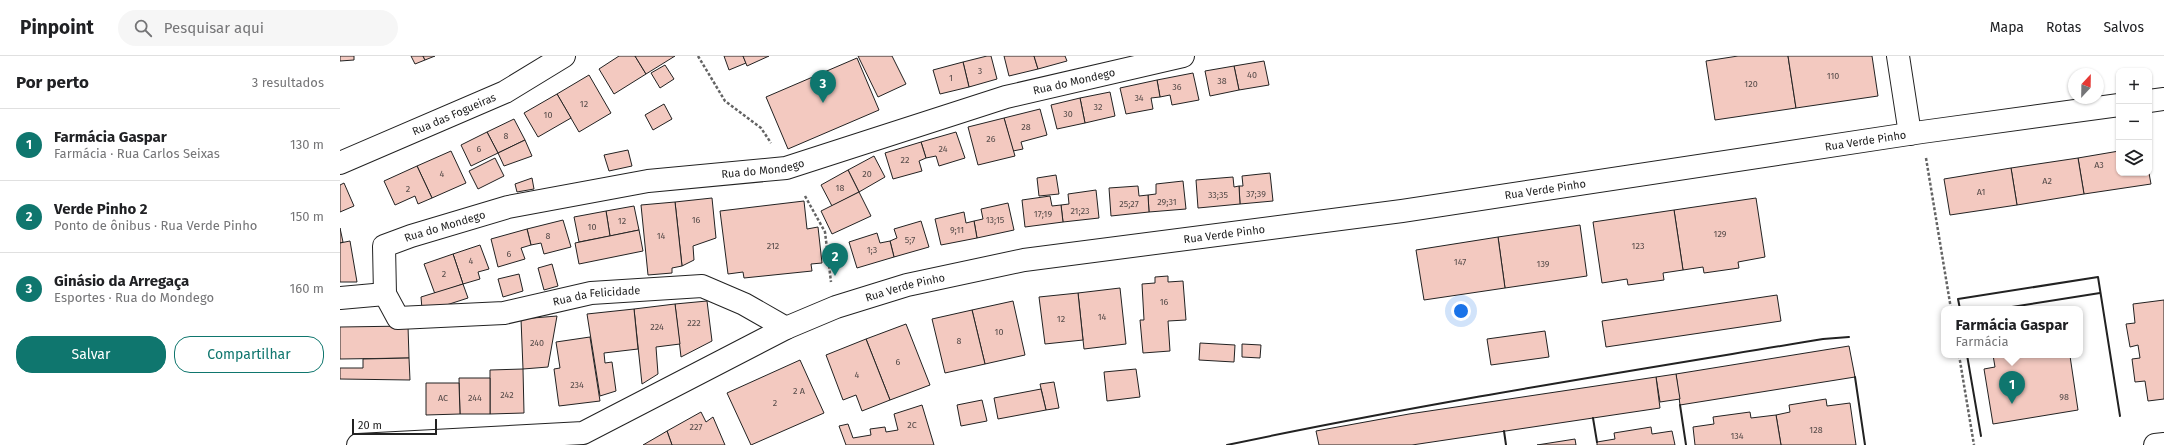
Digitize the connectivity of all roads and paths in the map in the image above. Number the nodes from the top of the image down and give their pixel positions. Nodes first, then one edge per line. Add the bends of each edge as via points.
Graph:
1 (564, 56) edge
2 (698, 56) edge
3 (1183, 56) edge
4 (1898, 56) edge
5 (2164, 99) edge
6 (2152, 101) edge
7 (2116, 105) edge
8 (1916, 133) junction
9 (772, 146) dead end
10 (340, 163) edge
11 (806, 196) dead end
12 (827, 258) dead end
13 (385, 294) junction
14 (340, 298) edge
15 (1950, 306) edge
16 (786, 328) junction
17 (1960, 358) edge
18 (2164, 444) edge
19 (358, 445) edge
20 (1974, 445) edge
21 (2155, 445) edge

1 - 10 street, Rua das Fogueiras via 505,92
2 - 9 path via 725,101 761,128
3 - 13 street, Rua do Mondego via 1006,97 786,168 648,180 508,207 384,246
4 - 8 street
5 - 6 street
7 - 8 street, Rua Verde Pinho
8 - 15 path
8 - 16 street, Rua Verde Pinho via 1410,210 1024,260 907,285 836,307
11 - 12 path via 825,232
13 - 14 street
13 - 16 street, Rua da Felicidade via 398,318 504,313 591,293 702,286 744,304
16 - 19 street, Rua Verde Pinho via 584,433
17 - 20 path
18 - 21 street

